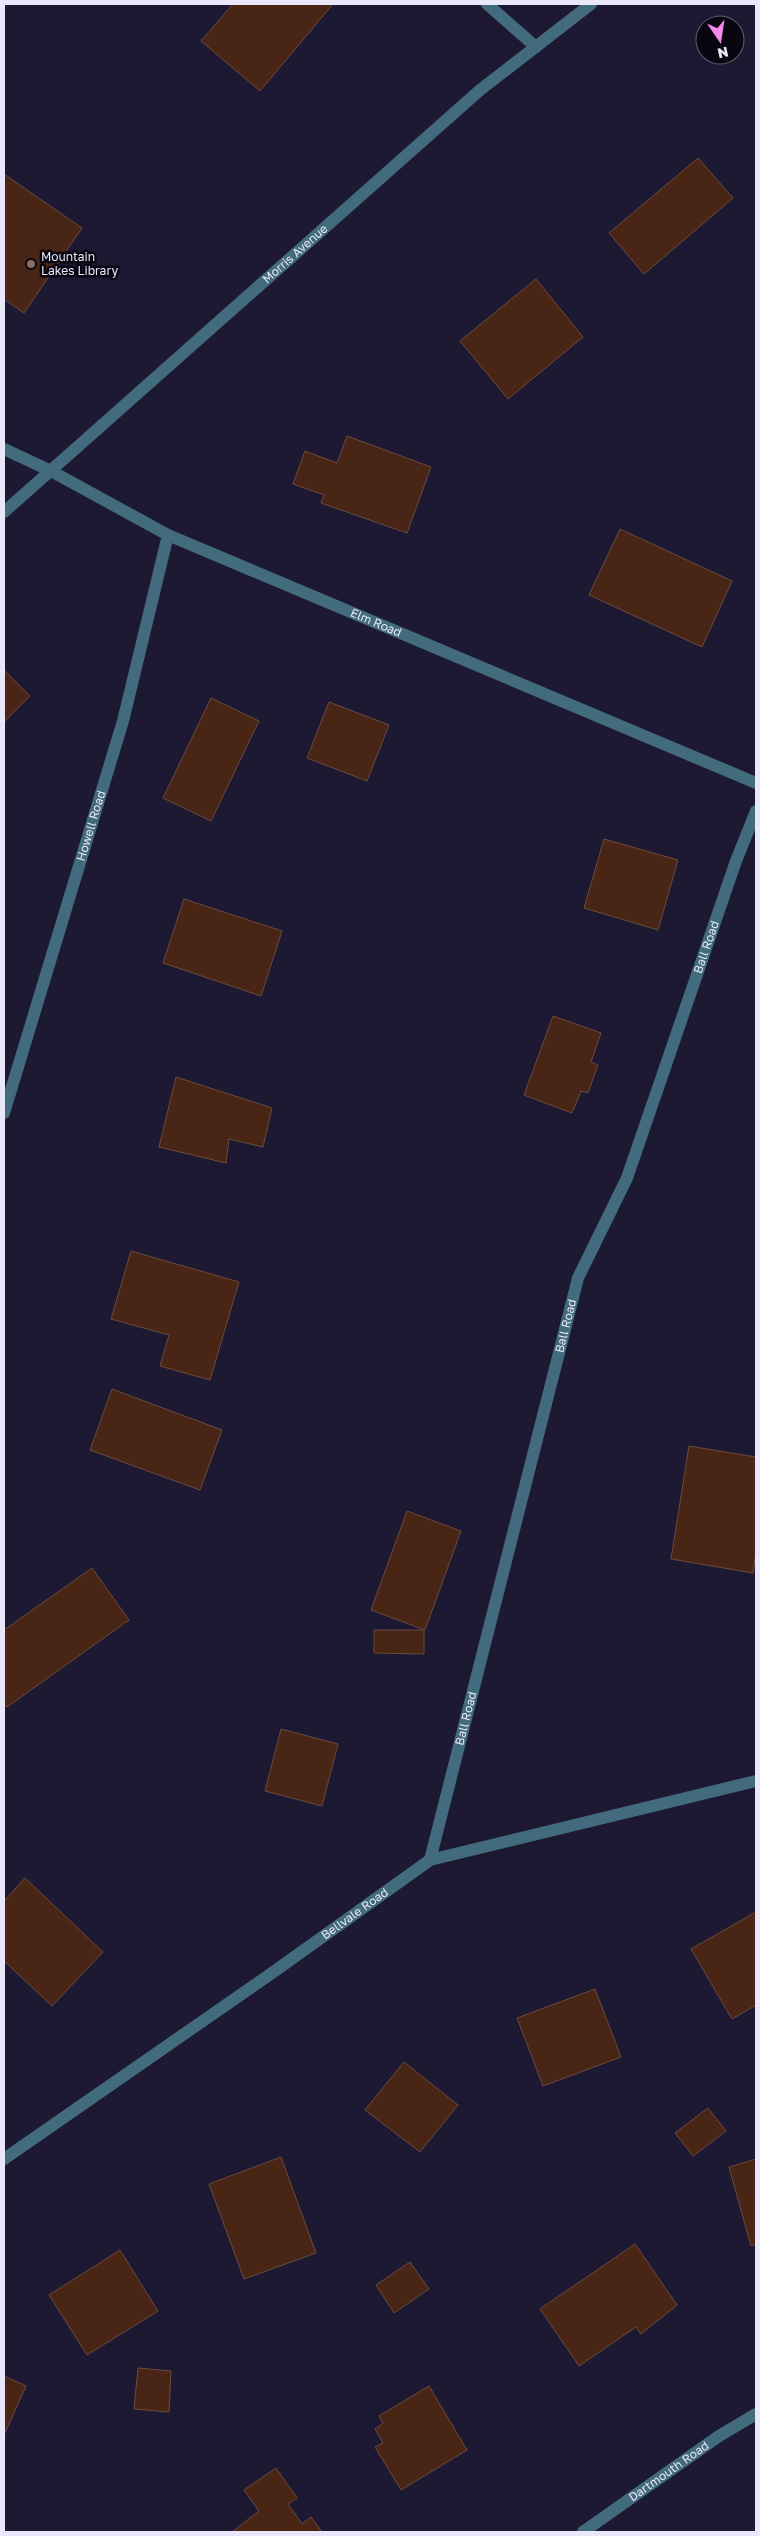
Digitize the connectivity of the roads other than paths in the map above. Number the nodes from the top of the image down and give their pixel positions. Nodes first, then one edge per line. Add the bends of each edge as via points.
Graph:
1 (487, 4) edge
2 (591, 4) edge
3 (536, 47) junction
4 (4, 449) edge
5 (51, 471) junction
6 (4, 512) edge
7 (168, 535) junction
8 (756, 783) edge
9 (756, 811) edge
10 (4, 1114) edge
11 (756, 1781) edge
12 (430, 1860) junction
13 (4, 2159) edge
14 (756, 2414) edge
15 (583, 2532) edge

1 - 3 street
2 - 3 street, Morris Avenue
3 - 5 street, Morris Avenue via 480,90
4 - 5 street, Elm Road
5 - 6 street, Morris Avenue
5 - 7 street, Elm Road
7 - 8 street, Elm Road
7 - 10 street, Howell Road via 123,721
9 - 12 street, Ball Road via 627,1178 578,1278
11 - 12 street, Bellvale Road
12 - 13 street, Bellvale Road
14 - 15 street, Dartmouth Road via 719,2436

